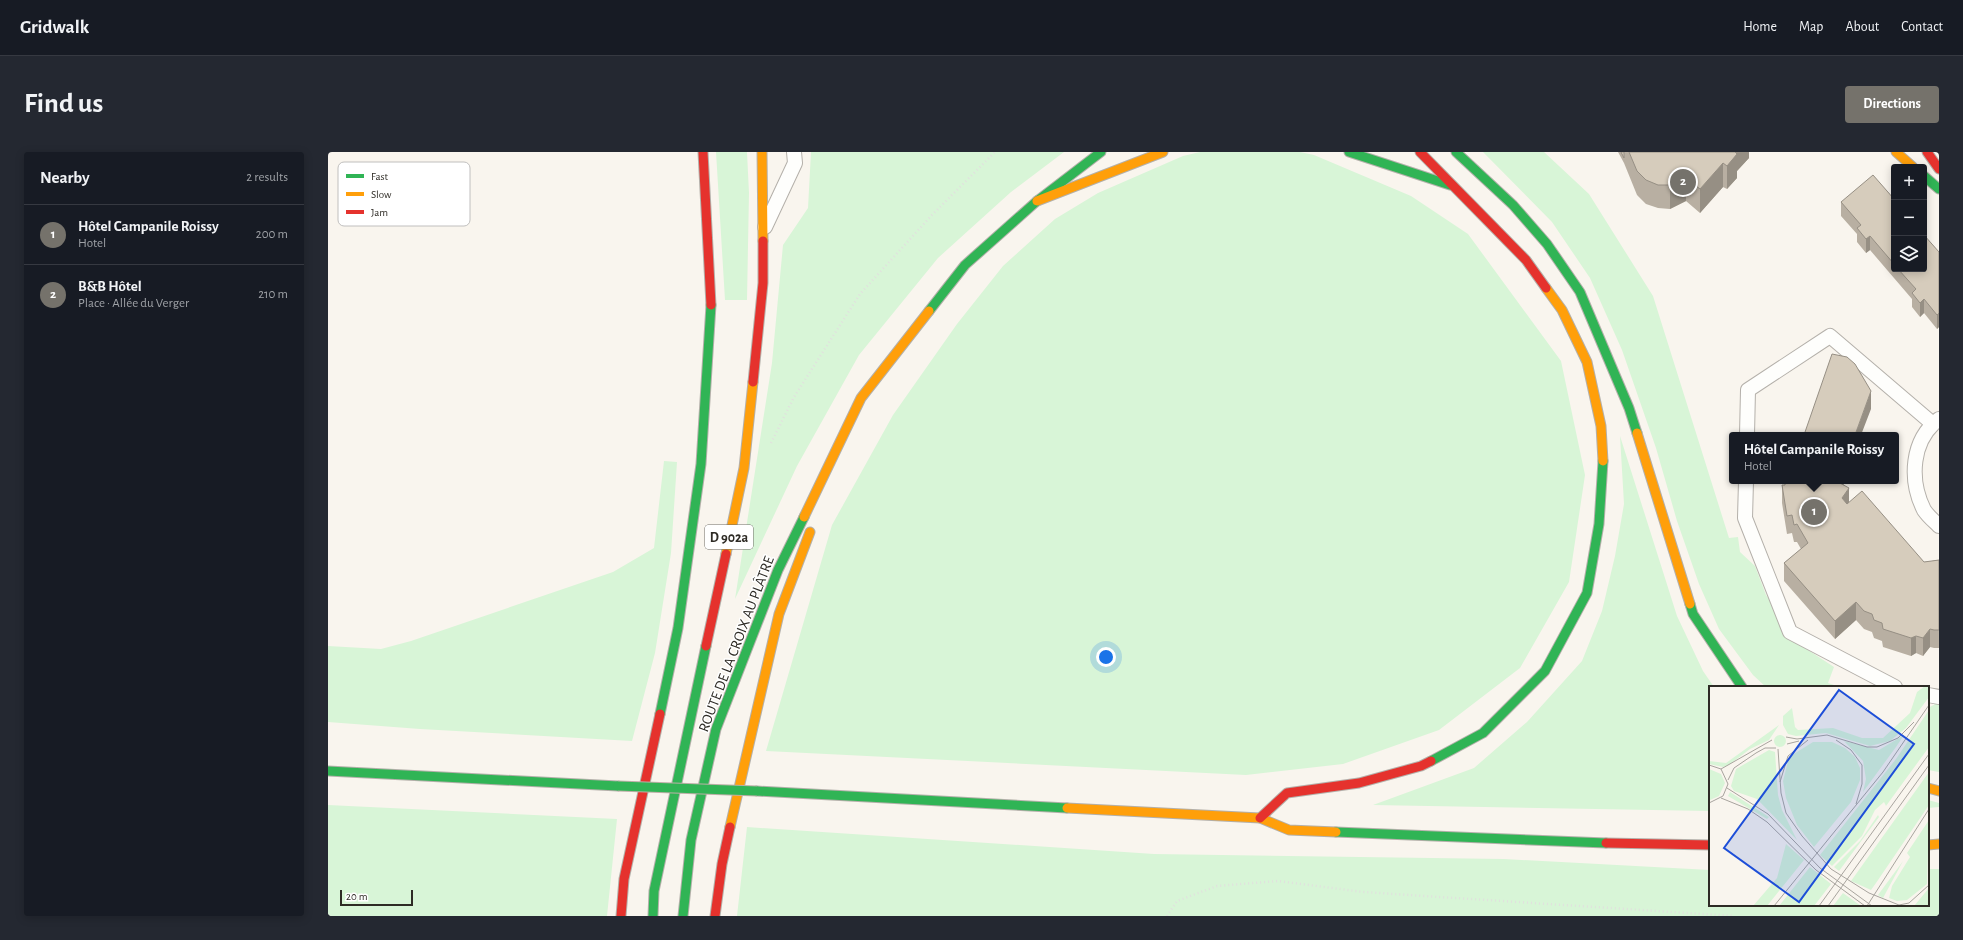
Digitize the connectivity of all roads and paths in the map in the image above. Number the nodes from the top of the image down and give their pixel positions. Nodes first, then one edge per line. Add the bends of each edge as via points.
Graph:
1 (703, 152) edge
2 (762, 152) edge
3 (794, 152) edge
4 (1102, 152) edge
5 (1163, 152) edge
6 (1349, 152) edge
7 (1420, 152) edge
8 (1456, 152) edge
9 (1896, 152) edge
10 (1927, 152) edge
11 (1910, 164) edge
12 (1939, 169) edge
13 (1927, 179) edge
14 (1455, 187) junction
15 (1939, 189) edge
16 (1037, 201) junction
17 (763, 232) junction
18 (861, 398) junction
19 (1936, 421) edge
20 (1747, 432) edge
21 (1746, 484) edge
22 (822, 502) dead end
23 (813, 525) dead end
24 (1939, 526) edge
25 (1741, 686) edge
26 (1893, 686) edge
27 (1929, 695) edge
28 (1939, 697) edge
29 (331, 771) edge
30 (1929, 788) edge
31 (1939, 790) edge
32 (1260, 818) junction
33 (1939, 844) edge
34 (1709, 845) edge
35 (1929, 845) edge
36 (622, 916) edge
37 (653, 916) edge
38 (683, 916) edge
39 (715, 916) edge
40 (1167, 916) edge
41 (1734, 916) edge

1 - 36 main road, D 902a via 711,312 701,464 678,628 624,878
2 - 17 main road, D 902a
3 - 17 lane via 795,163
4 - 16 main road, ROUTE DE LA CROIX AU PLÂTRE
5 - 16 main road
6 - 14 main road
7 - 14 main road
8 - 25 main road via 1513,205 1547,244 1580,292 1629,408 1693,614
9 - 11 main road
10 - 12 main road
13 - 15 main road
14 - 32 main road via 1526,260 1562,310 1587,362 1601,426 1603,471 1600,524 1587,593 1545,671 1483,733 1421,766 1359,783 1287,793
16 - 18 main road, ROUTE DE LA CROIX AU PLÂTRE via 966,265
17 - 37 main road, D 902a via 763,283 744,468 654,891
18 - 22 main road, ROUTE DE LA CROIX AU PLÂTRE
18 - 38 main road, ROUTE DE LA CROIX AU PLÂTRE via 778,570 716,729 691,840
19 - 20 lane via 1830,336 1748,390
19 - 24 lane via 1920,443 1914,466 1916,490 1925,511
21 - 26 lane via 1745,518 1790,632
23 - 39 main road, ROUTE DE LA CROIX AU PLÂTRE via 779,614 722,864
27 - 28 lane
29 - 32 main road, bridge
30 - 31 main road
32 - 34 main road via 1289,830
33 - 35 main road
40 - 41 path via 1177,901 1217,886 1278,881 1363,892

